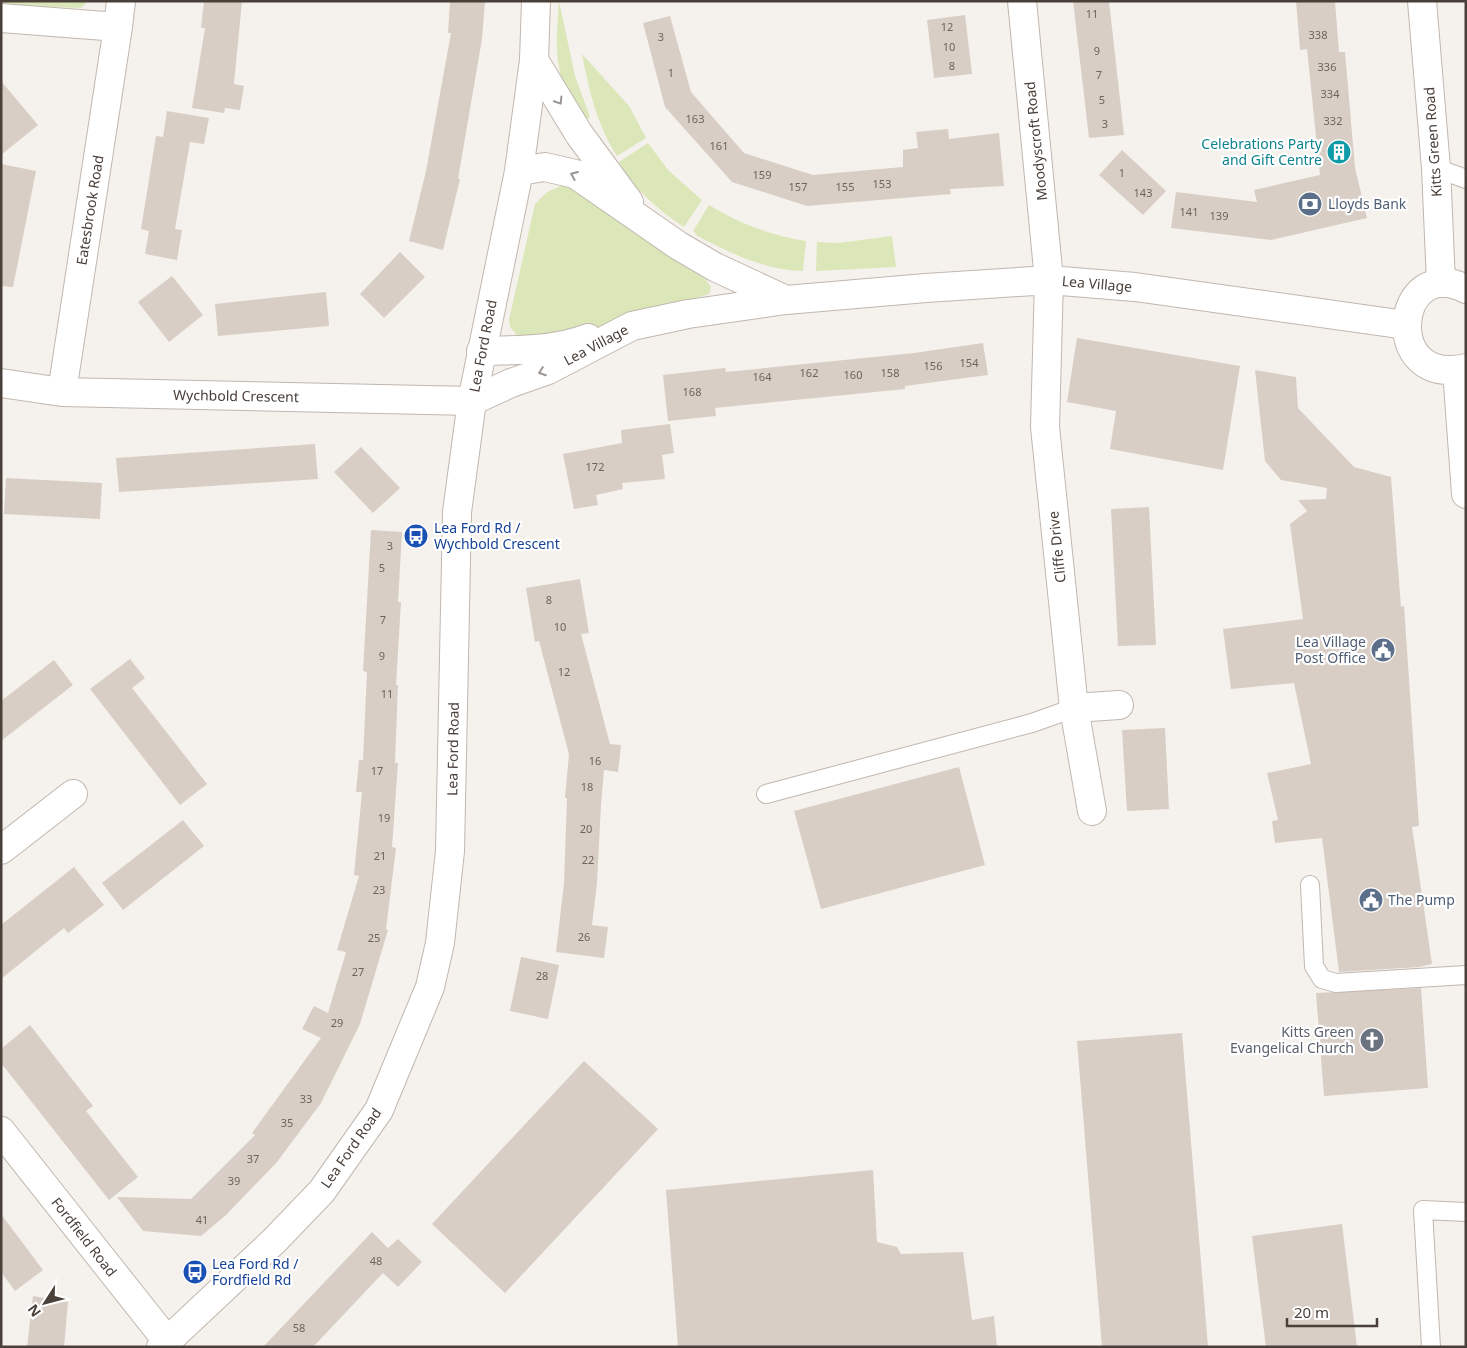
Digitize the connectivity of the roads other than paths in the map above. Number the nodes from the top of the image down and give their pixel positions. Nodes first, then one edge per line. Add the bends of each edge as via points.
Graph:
1 (536, 1) edge
2 (1022, 1) edge
3 (1422, 1) edge
4 (120, 14) edge
5 (1, 18) edge
6 (534, 60) junction
7 (1436, 168) junction
8 (518, 171) junction
9 (1466, 179) edge
10 (643, 222) junction
11 (1050, 280) junction
12 (1453, 286) edge
13 (786, 300) junction
14 (1406, 325) junction
15 (632, 326) junction
16 (481, 351) junction
17 (1461, 369) edge
18 (1, 383) edge
19 (62, 392) junction
20 (472, 401) junction
21 (1466, 494) edge
22 (1119, 705) dead end
23 (1074, 708) junction
24 (73, 794) dead end
25 (766, 794) dead end
26 (1092, 811) dead end
27 (1, 850) edge
28 (1310, 885) dead end
29 (1466, 975) edge
30 (1, 1131) edge
31 (1466, 1212) edge
32 (167, 1345) edge
33 (1431, 1347) edge

1 - 6 street, Lea Ford Road
2 - 11 street, Moodyscroft Road
3 - 7 street, Kitts Green Road
4 - 5 street, Eatesbrook Road
4 - 19 street, Eatesbrook Road
6 - 8 street, Lea Ford Road
6 -> 10 street, Lea Village via 579,134
7 - 9 lane
7 - 12 street, Kitts Green Road
10 -> 8 street, Lea Village via 575,174 545,167
8 - 16 street, Lea Ford Road
10 - 13 street, Lea Village via 715,267
11 - 13 street, Lea Village
11 - 14 street, Lea Village via 1135,287
11 - 23 street, Cliffe Drive via 1046,427
12 - 14 street via 1433,284 1414,297 1408,308
13 - 15 street, Lea Village via 688,314
14 - 17 street via 1410,344 1419,359 1431,368 1443,371
15 - 16 street via 609,330 571,344 528,350
15 -> 20 street, Lea Village via 548,370
16 - 20 street, Lea Ford Road
17 - 21 street
18 - 19 street, Wychbold Crescent
19 - 20 street, Wychbold Crescent
20 - 32 street, Lea Ford Road via 457,512 450,851 440,943 430,987 379,1110 322,1191
22 - 23 street
23 - 25 lane via 1032,724
23 - 26 street, Cliffe Drive
24 - 27 street
28 - 29 lane via 1314,966 1322,980 1336,983
30 - 32 street, Fordfield Road
31 - 33 lane via 1423,1210

